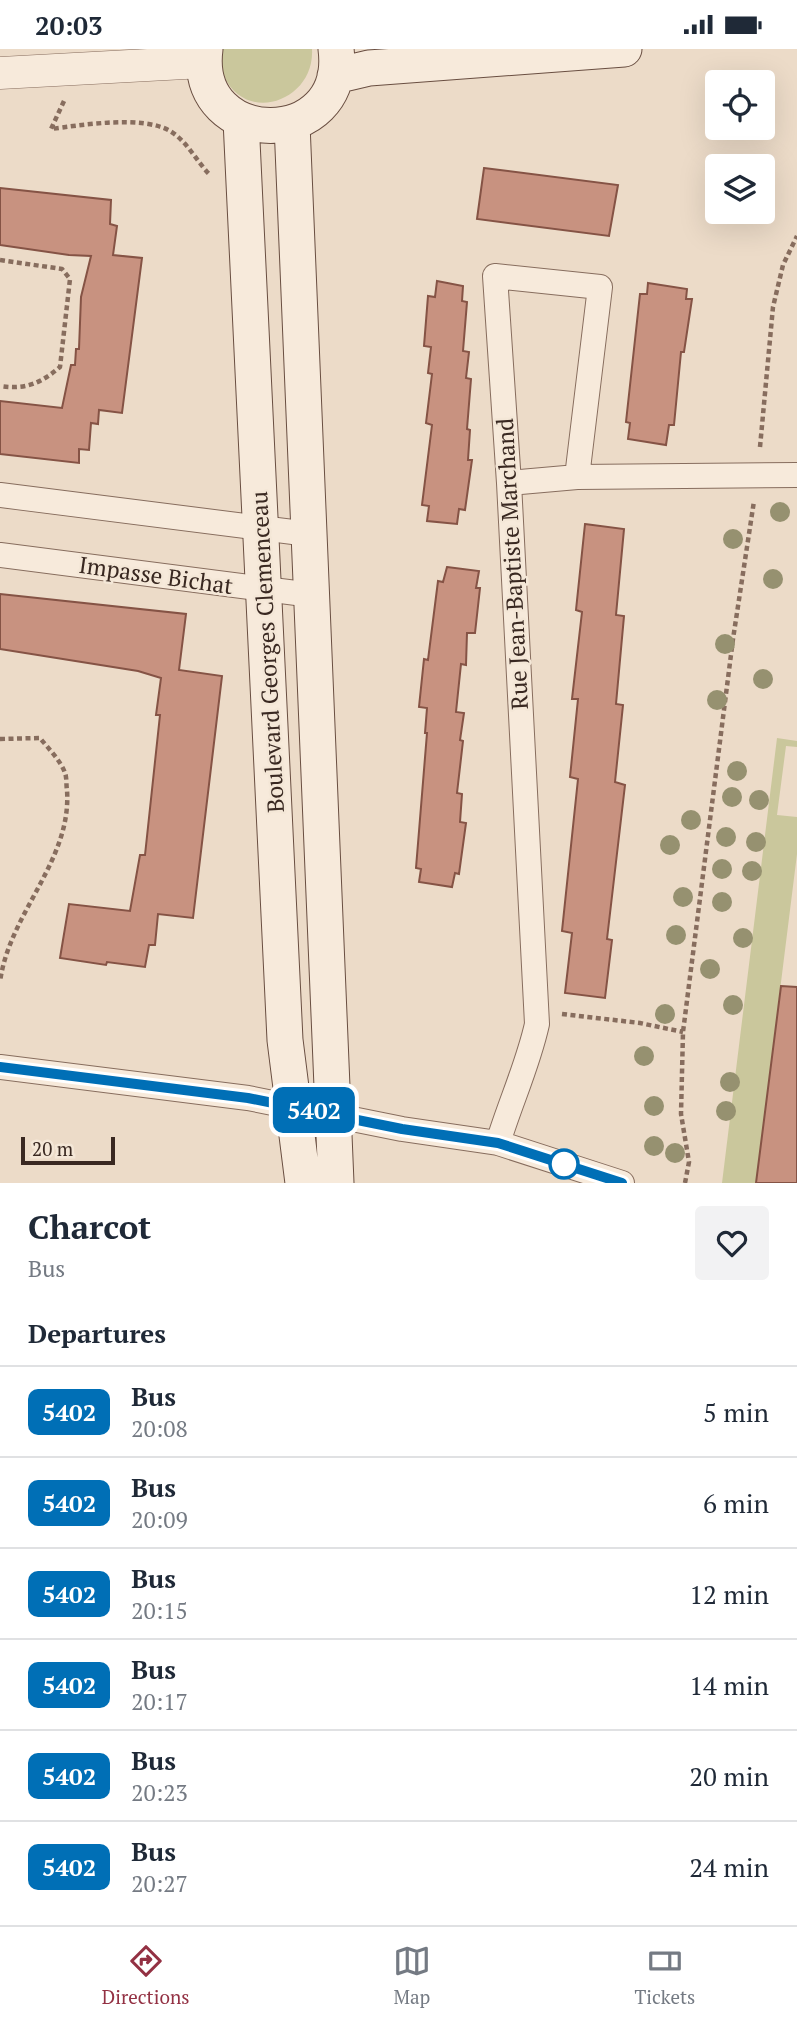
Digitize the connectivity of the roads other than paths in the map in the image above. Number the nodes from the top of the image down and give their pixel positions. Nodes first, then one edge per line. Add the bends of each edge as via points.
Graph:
1 (624, 49) edge
2 (204, 55) edge
3 (336, 62) edge
4 (0, 73) edge
5 (241, 120) junction
6 (292, 124) junction
7 (797, 475) edge
8 (577, 477) junction
9 (509, 483) junction
10 (0, 495) edge
11 (261, 527) junction
12 (309, 534) junction
13 (0, 555) edge
14 (264, 591) junction
15 (312, 595) junction
16 (0, 1067) edge
17 (294, 1107) junction
18 (333, 1113) junction
19 (498, 1143) junction
20 (303, 1183) edge
21 (336, 1183) edge
22 (622, 1183) edge

1 - 3 main road via 369,68
2 - 4 street
2 - 5 main road via 207,82 217,101
3 - 6 main road via 325,99
5 - 6 main road via 272,127
5 - 11 main road, Boulevard Georges Clemenceau
6 - 12 main road, Boulevard Georges Clemenceau
7 - 8 street
8 - 9 street
8 - 9 street, Rue Jean-Baptiste Marchand via 600,287 495,276
9 - 19 street, Rue Jean-Baptiste Marchand via 537,1024
10 - 11 street
11 - 12 street
11 - 14 main road, Boulevard Georges Clemenceau
12 - 15 main road, Boulevard Georges Clemenceau
13 - 14 street, Impasse Bichat
14 - 15 street, Impasse Bichat
14 - 17 main road, Boulevard Georges Clemenceau via 285,1040
15 - 18 main road, Boulevard Georges Clemenceau
16 - 17 street
17 - 18 street
17 - 20 main road, Boulevard Georges Clemenceau
18 - 19 street
18 - 21 main road, Boulevard Georges Clemenceau
19 - 22 street

